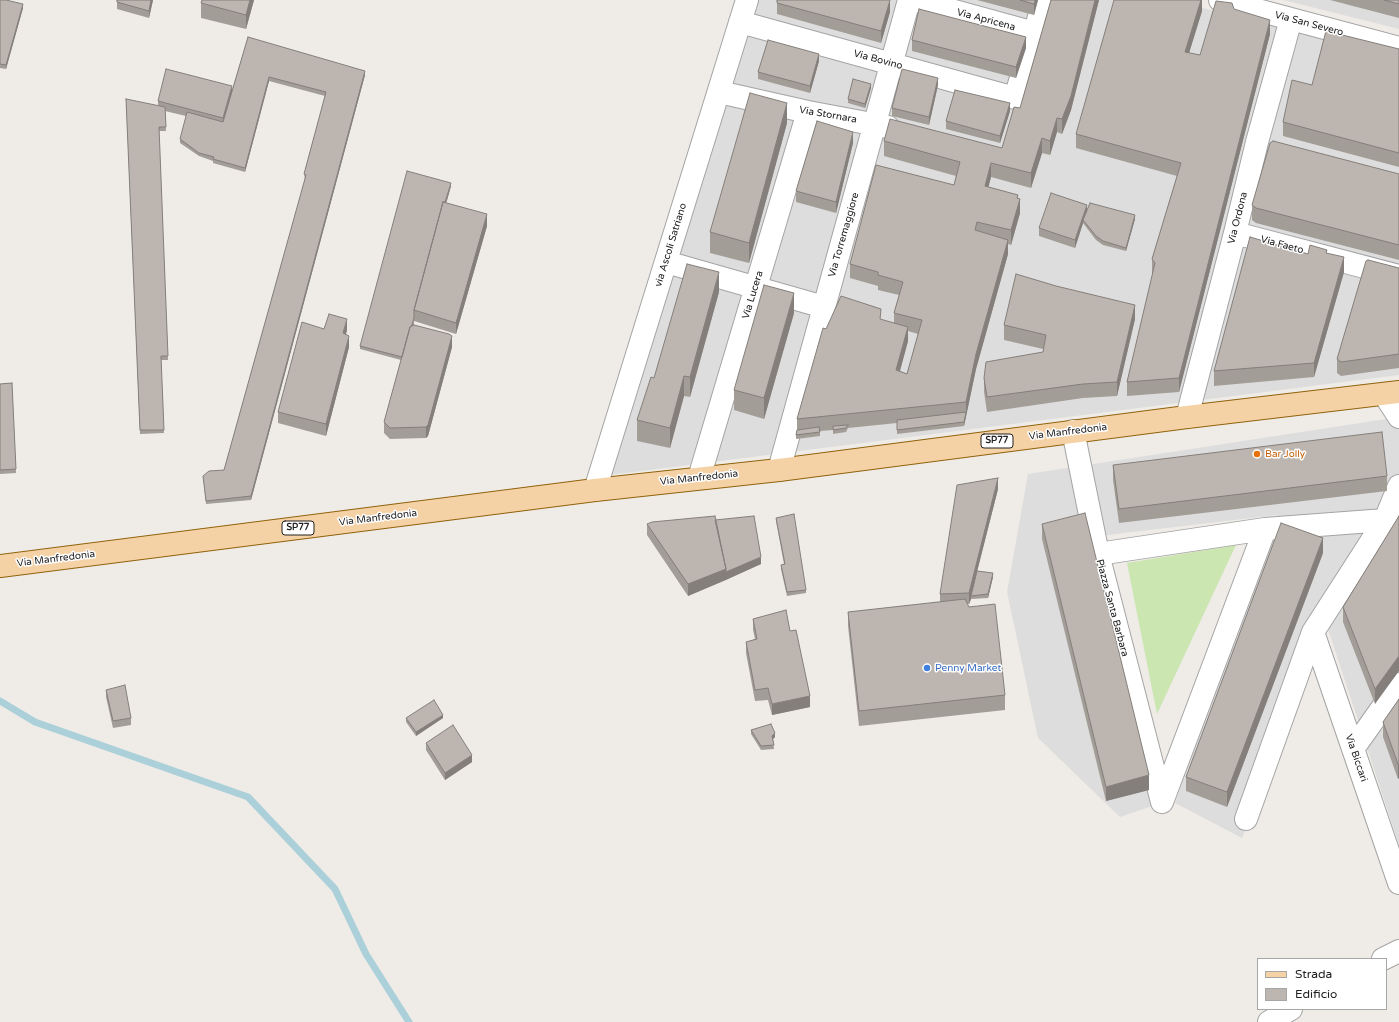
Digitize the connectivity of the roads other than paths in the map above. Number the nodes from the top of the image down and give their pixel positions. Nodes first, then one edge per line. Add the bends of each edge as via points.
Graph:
1 (747, 0) edge
2 (909, 0) edge
3 (914, 0) edge
4 (1044, 0) edge
5 (1220, 0) edge
6 (1290, 19) junction
7 (740, 22) junction
8 (1035, 33) junction
9 (1399, 48) edge
10 (891, 64) junction
11 (719, 92) junction
12 (808, 112) junction
13 (875, 123) junction
14 (906, 130) edge
15 (1257, 142) junction
16 (1279, 148) edge
17 (1235, 233) junction
18 (666, 262) junction
19 (1399, 276) edge
20 (756, 288) junction
21 (824, 307) junction
22 (1391, 393) edge
23 (1187, 417) junction
24 (1399, 417) edge
25 (1073, 431) junction
26 (779, 470) junction
27 (699, 478) junction
28 (1399, 486) edge
29 (595, 490) junction
30 (1385, 520) junction
31 (1265, 529) junction
32 (1098, 554) junction
33 (0, 566) edge
34 (1313, 632) junction
35 (1399, 684) edge
36 (1354, 749) junction
37 (1246, 818) dead end
38 (1395, 858) edge
39 (1399, 883) edge
40 (1399, 951) edge
41 (1385, 958) edge
42 (1289, 1010) edge
43 (1269, 1022) edge

1 - 7 street, via Ascoli Satriano
2 - 10 street, Via Torremaggiore
3 - 8 street, Via Apricena
4 - 8 street
5 - 6 street, Via San Severo
6 - 9 street, Via San Severo
6 - 15 street, Via Ordona
7 - 10 street, Via Bovino
7 - 11 street, via Ascoli Satriano
8 - 10 street, Via Bovino via 1015,98
10 - 13 street, Via Torremaggiore
11 - 12 street, Via Stornara
11 - 18 street, via Ascoli Satriano
12 - 13 street, Via Stornara
12 - 20 street, Via Lucera
13 - 14 street, Via Stornara
13 - 21 street, Via Torremaggiore
15 - 16 street
15 - 17 street, Via Ordona
17 - 19 street, Via Faeto
17 - 23 street, Via Ordona
18 - 20 street
18 - 29 street, via Ascoli Satriano
20 - 21 street
20 - 27 street, Via Lucera
21 - 26 street, Via Torremaggiore
22 - 23 main road, Via Manfredonia / SP77
22 - 24 street
23 - 25 main road, Via Manfredonia / SP77
25 - 26 main road, Via Manfredonia / SP77
25 - 32 street
26 - 27 main road, Via Manfredonia / SP77
27 - 29 main road, Via Manfredonia / SP77
28 - 30 street
29 - 33 main road, Via Manfredonia / SP77
30 - 31 street, Piazza Santa Barbara
30 - 34 street
31 - 32 street, Piazza Santa Barbara
31 - 32 street, Piazza Santa Barbara via 1162,802
34 - 36 street, Via Biccari
34 - 37 street
35 - 36 street
36 - 38 street, Via Biccari
38 - 39 street, Via Biccari
40 - 41 street
42 - 43 street

